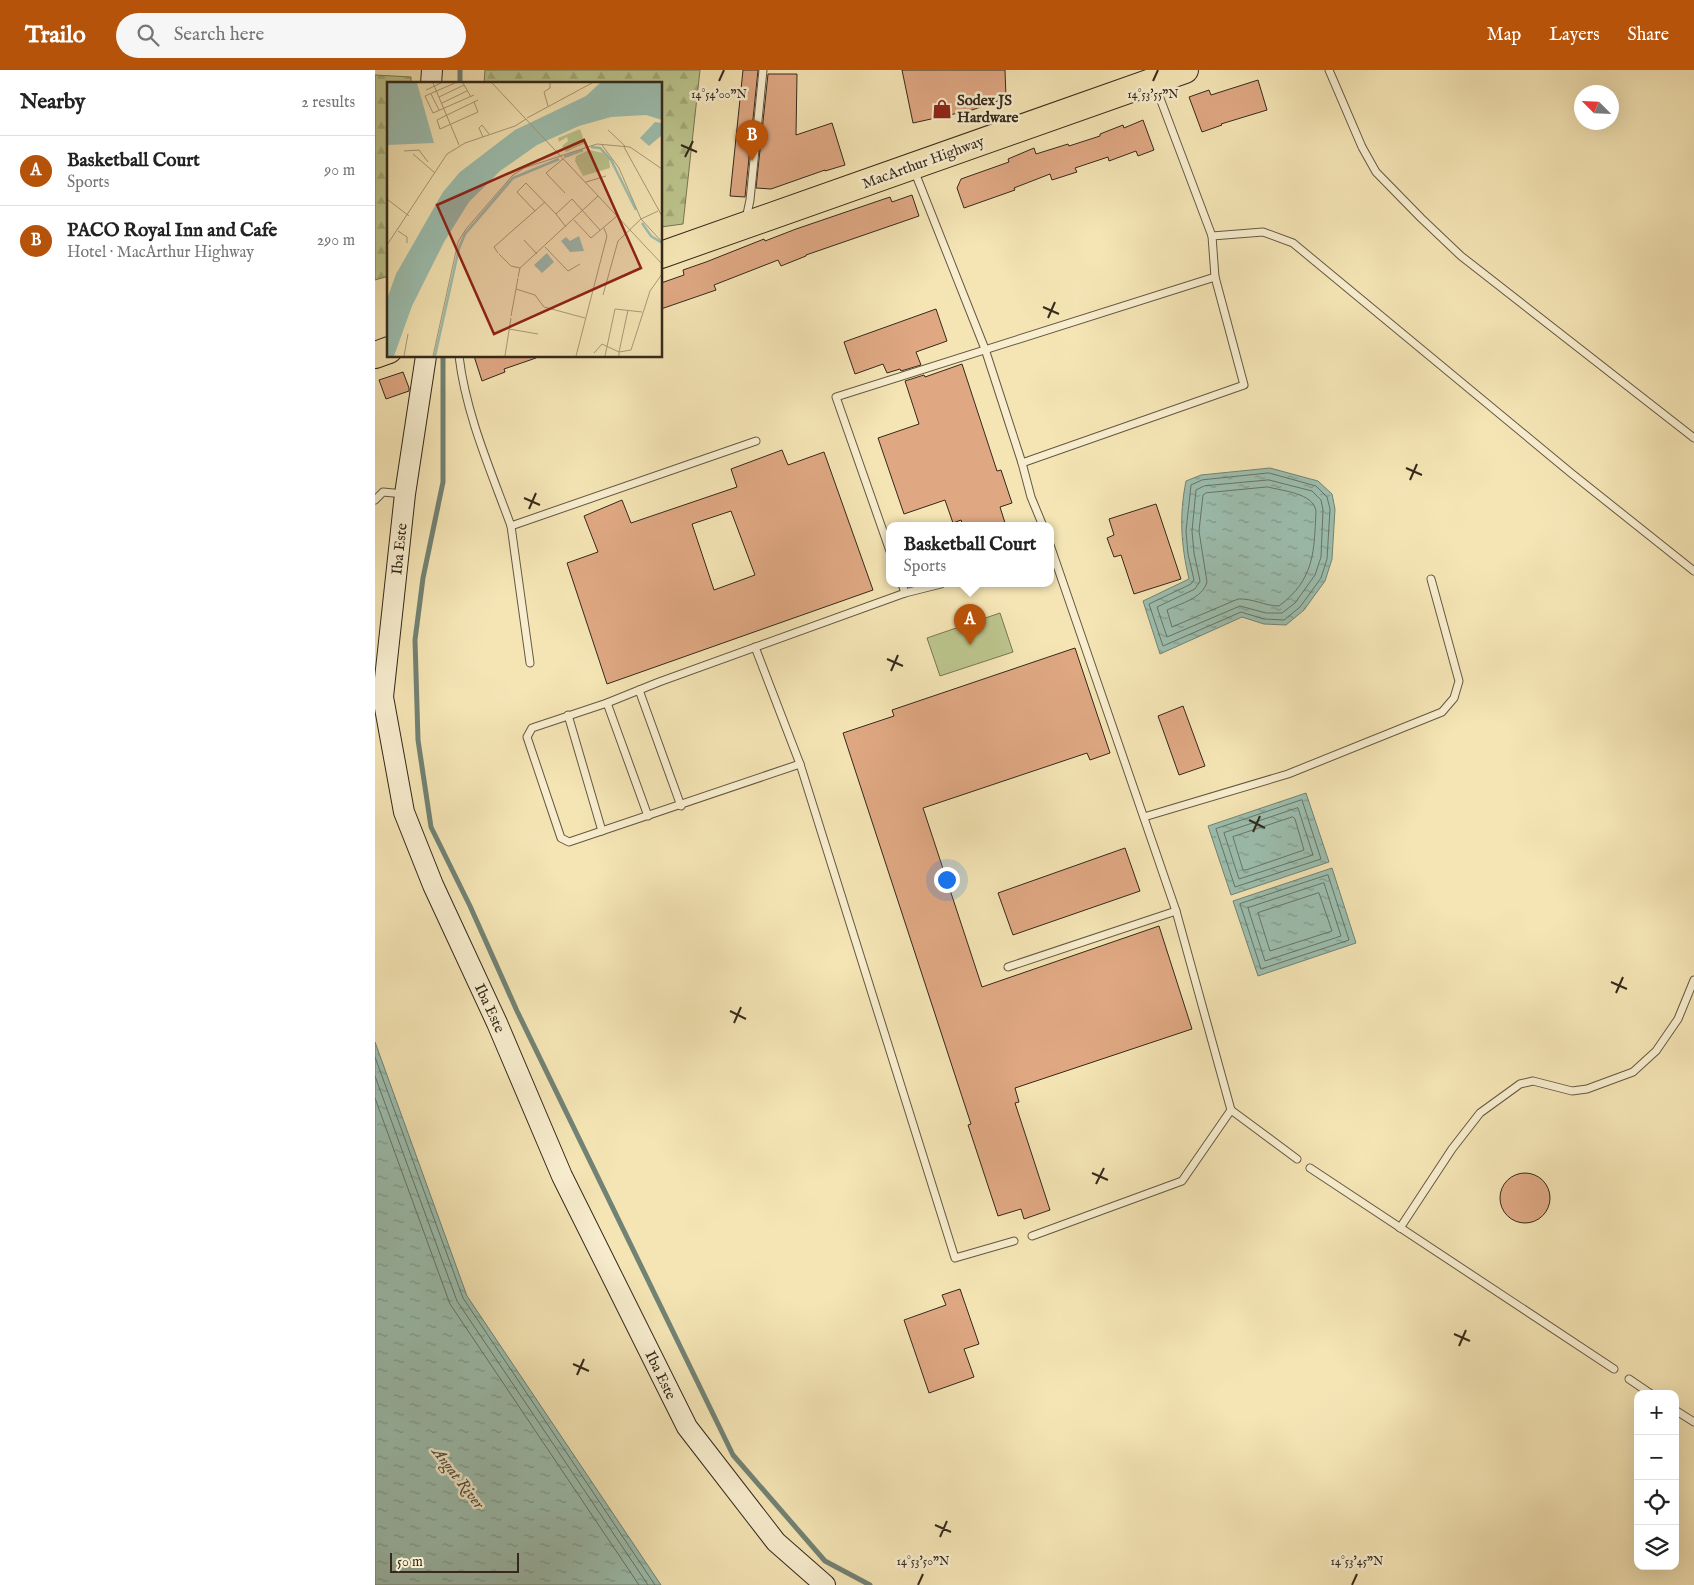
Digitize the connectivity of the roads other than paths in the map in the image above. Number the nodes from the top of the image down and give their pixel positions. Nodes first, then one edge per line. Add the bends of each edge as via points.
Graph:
1 (763, 70) edge
2 (1185, 70) edge
3 (1329, 70) edge
4 (1153, 80) junction
5 (912, 166) junction
6 (745, 225) junction
7 (1212, 236) junction
8 (663, 254) edge
9 (1215, 277) junction
10 (985, 349) junction
11 (387, 351) edge
12 (375, 355) edge
13 (426, 358) edge
14 (459, 358) edge
15 (1694, 438) edge
16 (756, 441) dead end
17 (1022, 463) junction
18 (405, 494) junction
19 (375, 500) edge
20 (1041, 522) edge
21 (511, 526) junction
22 (886, 540) edge
23 (1054, 561) edge
24 (1694, 571) edge
25 (1431, 579) dead end
26 (903, 587) edge
27 (929, 587) edge
28 (905, 593) junction
29 (755, 647) junction
30 (530, 663) dead end
31 (639, 690) junction
32 (607, 703) junction
33 (567, 715) junction
34 (800, 764) junction
35 (681, 806) junction
36 (648, 816) junction
37 (1144, 817) junction
38 (602, 831) junction
39 (1176, 911) junction
40 (1008, 967) dead end
41 (1694, 980) edge
42 (1231, 1110) junction
43 (1297, 1160) dead end
44 (1310, 1168) dead end
45 (1400, 1228) junction
46 (1033, 1236) dead end
47 (1014, 1241) dead end
48 (1614, 1369) dead end
49 (1629, 1379) dead end
50 (1645, 1390) edge
51 (1679, 1413) edge
52 (1694, 1422) edge
53 (825, 1585) edge

1 - 6 lane
2 - 4 highway, MacArthur Highway
3 - 15 lane via 1375,172 1461,256
4 - 5 highway, MacArthur Highway
4 - 7 lane
5 - 6 highway, MacArthur Highway
5 - 10 lane
6 - 8 highway, MacArthur Highway
7 - 9 lane
7 - 24 lane via 1263,232 1293,243
9 - 10 lane
9 - 17 lane via 1244,385
10 - 17 lane
10 - 22 lane via 836,397
11 - 12 highway
13 - 18 street, Iba Este
14 - 21 lane via 476,433
16 - 21 lane
17 - 20 lane
18 - 19 lane via 383,492
18 - 53 street, Iba Este via 383,697 404,812 433,886 497,1023 562,1176 687,1427 776,1542
21 - 30 lane
23 - 37 lane
25 - 37 lane via 1459,681 1454,698 1442,712 1288,774
26 - 28 lane
27 - 28 lane
28 - 29 lane
29 - 31 lane
29 - 34 lane
31 - 32 lane
31 - 35 lane
32 - 33 lane
32 - 36 lane
33 - 38 lane
33 - 38 lane via 532,728 527,737 561,838 569,842
34 - 35 lane
34 - 47 lane via 955,1258
35 - 36 lane
36 - 38 lane
37 - 39 lane
39 - 40 lane
39 - 42 lane
41 - 45 lane via 1678,1019 1656,1050 1633,1072 1587,1089 1572,1091 1533,1081 1520,1084 1480,1113
42 - 43 lane
42 - 46 lane via 1182,1181
44 - 45 lane
45 - 48 lane
49 - 50 lane
51 - 52 lane

